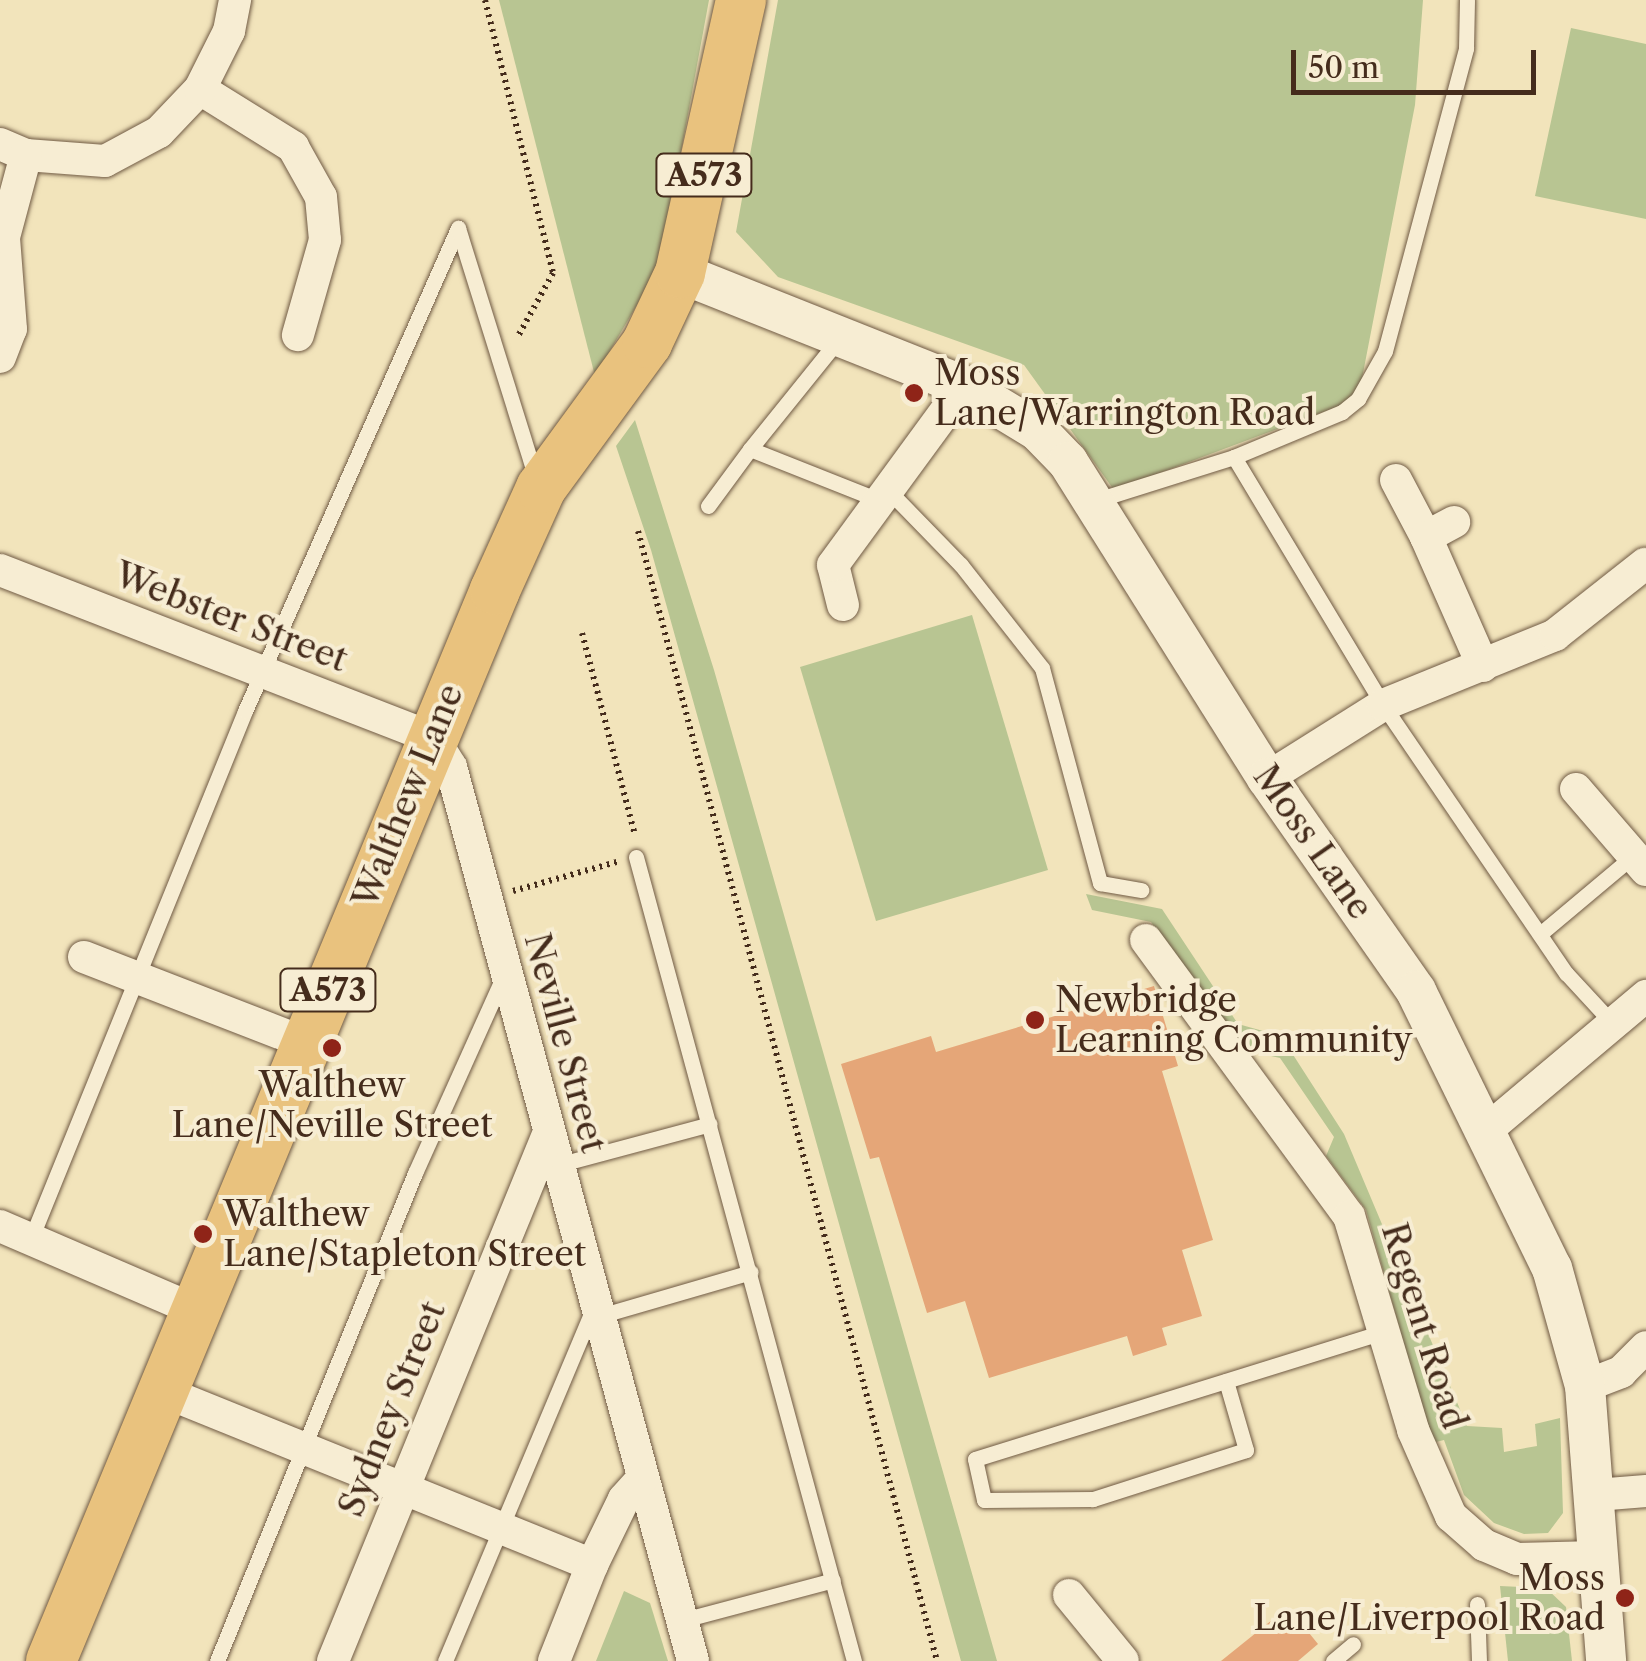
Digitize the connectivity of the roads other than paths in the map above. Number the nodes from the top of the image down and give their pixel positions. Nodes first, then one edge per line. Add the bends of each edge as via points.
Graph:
1 (235, 0) edge
2 (741, 0) edge
3 (1467, 0) edge
4 (200, 89) junction
5 (13, 150) edge
6 (680, 273) junction
7 (298, 335) dead end
8 (840, 337) junction
9 (0, 358) edge
10 (964, 386) junction
11 (750, 449) junction
12 (1234, 457) junction
13 (1396, 480) dead end
14 (541, 488) junction
15 (883, 495) junction
16 (1093, 502) junction
17 (708, 506) dead end
18 (1645, 564) edge
19 (0, 570) edge
20 (843, 605) dead end
21 (1483, 666) junction
22 (262, 672) junction
23 (1383, 705) junction
24 (433, 738) junction
25 (1267, 778) junction
26 (1576, 789) dead end
27 (1638, 852) edge
28 (636, 857) road end
29 (1140, 890) dead end
30 (1540, 934) junction
31 (1146, 940) dead end
32 (84, 957) dead end
33 (504, 973) junction
34 (133, 979) junction
35 (1646, 996) edge
36 (1613, 1024) junction
37 (306, 1043) junction
38 (710, 1124) junction
39 (1488, 1130) junction
40 (549, 1132) junction
41 (557, 1165) junction
42 (0, 1226) edge
43 (30, 1240) junction
44 (751, 1272) junction
45 (198, 1311) junction
46 (595, 1313) junction
47 (1384, 1332) junction
48 (1646, 1347) edge
49 (1226, 1381) junction
50 (1584, 1386) junction
51 (162, 1391) junction
52 (301, 1448) junction
53 (642, 1478) junction
54 (402, 1487) junction
55 (1646, 1491) edge
56 (1596, 1495) junction
57 (499, 1530) junction
58 (1596, 1558) junction
59 (592, 1565) junction
60 (833, 1580) junction
61 (1069, 1595) dead end
62 (1477, 1604) dead end
63 (683, 1620) junction
64 (1353, 1644) dead end
65 (51, 1661) edge
66 (217, 1661) edge
67 (333, 1661) edge
68 (445, 1661) edge
69 (554, 1661) edge
70 (693, 1661) edge
71 (854, 1661) edge
72 (1123, 1661) edge
73 (1333, 1661) edge
74 (1480, 1661) edge
75 (1606, 1661) edge

1 - 4 street via 229,32
2 - 6 main road, A573
3 - 12 lane via 1466,48 1385,352 1358,399 1342,412
4 - 5 street via 160,132 105,161
4 - 7 street via 293,147 320,197 325,240
5 - 9 street via 4,237 11,330
6 - 8 street, Moss Lane
6 - 14 main road, Walthew Lane / A573 via 647,344
8 - 10 street, Moss Lane
8 - 11 lane
10 - 15 street
10 - 16 street, Moss Lane via 1038,431
11 - 15 lane
11 - 17 lane
12 - 16 lane
12 - 23 lane
13 - 21 street via 1440,529
14 - 22 lane via 458,228
14 - 24 main road, Walthew Lane / A573
15 - 20 street via 834,565
15 - 29 lane via 962,565 1042,668 1100,883
16 - 25 street, Moss Lane
18 - 21 street via 1555,635
19 - 22 street, Webster Street
21 - 23 street
22 - 24 street, Webster Street
22 - 34 lane
23 - 25 street
23 - 30 lane
24 - 33 street, Neville Street via 451,767
24 - 37 main road, Walthew Lane / A573
25 - 39 street, Moss Lane via 1416,991
26 - 27 street
27 - 30 lane
28 - 38 lane
30 - 36 lane
31 - 47 street, Regent Road via 1348,1216
32 - 34 street
33 - 40 street, Neville Street
33 - 52 lane
34 - 37 street
34 - 43 lane
35 - 36 street
36 - 39 street
37 - 45 main road, Walthew Lane / A573
38 - 41 lane
38 - 44 lane
39 - 50 street, Moss Lane via 1552,1268
40 - 41 street, Neville Street
40 - 54 street, Sydney Street
41 - 46 street, Neville Street
42 - 43 street
43 - 45 street
44 - 46 lane
44 - 60 lane
45 - 51 main road, Walthew Lane / A573
46 - 53 street, Neville Street
46 - 57 lane
47 - 49 lane
47 - 58 street, Regent Road via 1430,1478 1466,1531 1517,1559
48 - 50 street via 1621,1372
49 - 49 lane via 975,1459 984,1500 1093,1499 1246,1450
50 - 56 street, Moss Lane
51 - 52 street
51 - 65 main road, Walthew Lane / A573
52 - 54 street
52 - 66 lane
53 - 59 street via 624,1499
53 - 63 street, Neville Street
54 - 57 street
54 - 67 street, Sydney Street
55 - 56 street
56 - 58 street, Moss Lane
57 - 59 street
57 - 68 lane
58 - 75 street, Moss Lane
59 - 69 street
60 - 63 lane
60 - 71 lane
61 - 72 street
62 - 74 lane
63 - 70 street, Neville Street
64 - 73 lane

